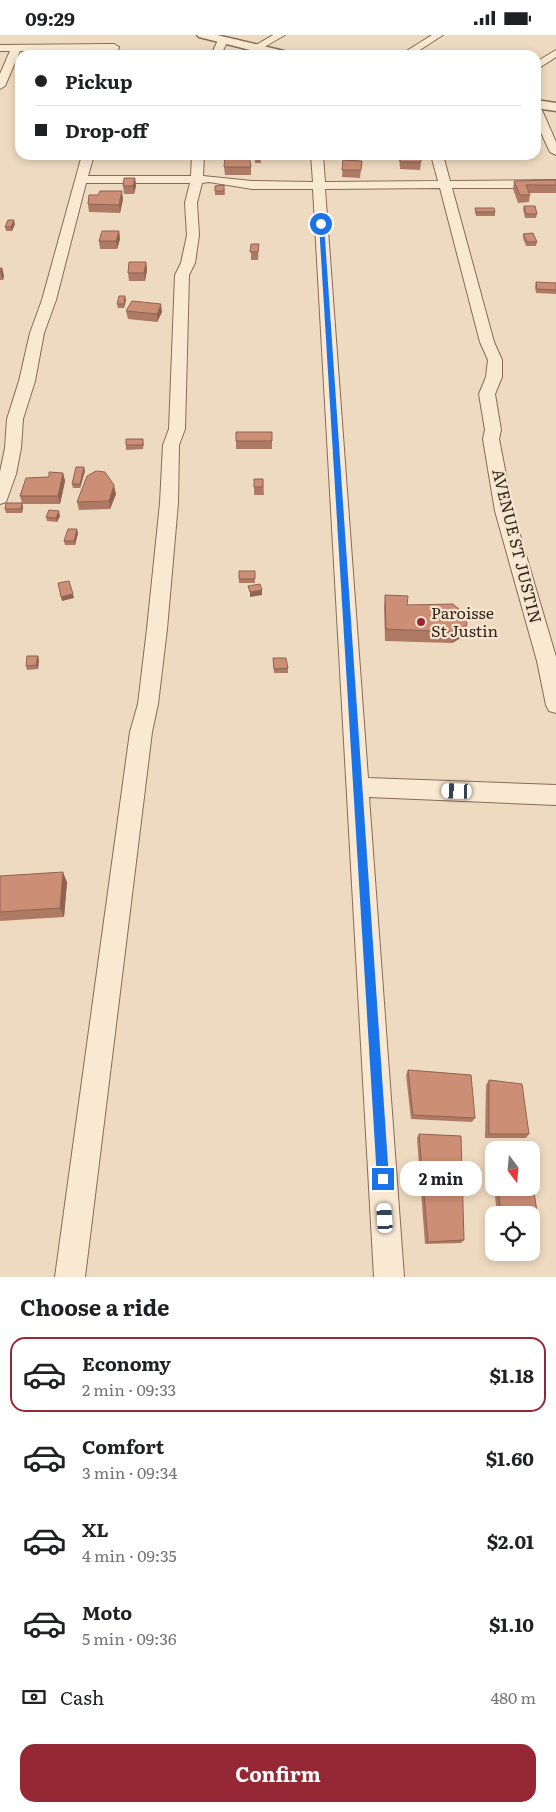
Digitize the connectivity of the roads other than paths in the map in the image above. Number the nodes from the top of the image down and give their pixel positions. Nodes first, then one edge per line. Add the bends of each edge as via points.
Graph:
1 (45, 35) edge
2 (203, 35) edge
3 (280, 35) edge
4 (438, 35) edge
5 (224, 41) junction
6 (0, 48) edge
7 (16, 48) joint
8 (37, 48) junction
9 (256, 48) junction
10 (15, 50) edge
11 (88, 50) edge
12 (219, 50) edge
13 (264, 50) edge
14 (413, 50) edge
15 (556, 53) edge
16 (541, 64) edge
17 (0, 86) edge
18 (541, 105) edge
19 (556, 107) edge
20 (541, 120) edge
21 (556, 152) edge
22 (87, 160) edge
23 (198, 160) edge
24 (318, 160) edge
25 (438, 160) edge
26 (81, 180) junction
27 (197, 180) junction
28 (443, 184) junction
29 (556, 184) edge
30 (319, 185) junction
31 (0, 498) edge
32 (552, 665) edge
33 (556, 705) edge
34 (358, 787) junction
35 (556, 795) edge
36 (70, 1277) edge
37 (389, 1277) edge

1 - 8 street
2 - 5 street
3 - 9 street
4 - 14 street
5 - 9 street
5 - 12 street
6 - 7 street
7 - 8 street
8 - 11 street
9 - 13 street
10 - 17 street
15 - 16 street
18 - 19 street
20 - 21 street
22 - 26 street
23 - 27 street
24 - 30 street
25 - 28 street, AVENUE ST JUSTIN
26 - 27 street
26 - 31 street via 14,419 10,465
27 - 30 street via 252,185
27 - 36 street via 190,203 193,235 188,263 182,275 177,429 171,445 157,629
28 - 29 street
28 - 30 street
28 - 32 street, AVENUE ST JUSTIN via 495,360 494,377 487,394 504,511
30 - 34 street
32 - 33 street, AVENUE ST JUSTIN
34 - 35 street
34 - 37 street

